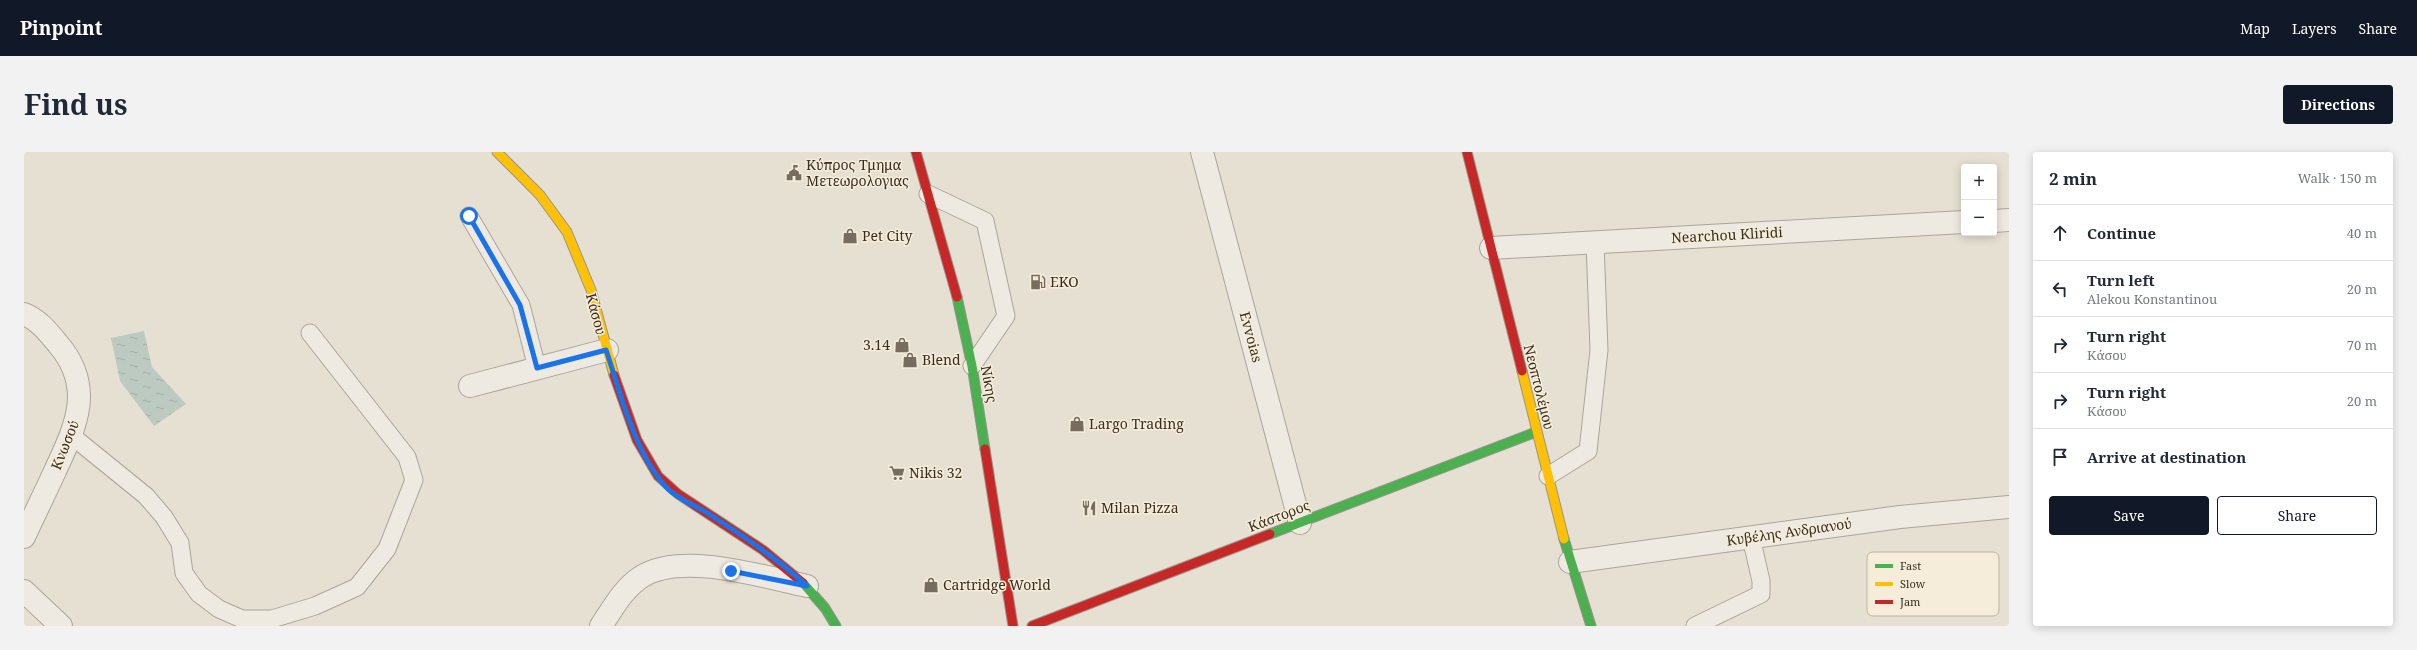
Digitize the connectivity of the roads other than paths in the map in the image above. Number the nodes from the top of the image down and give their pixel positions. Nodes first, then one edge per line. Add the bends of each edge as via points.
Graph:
1 (497, 152) edge
2 (916, 152) edge
3 (1202, 152) edge
4 (1468, 152) edge
5 (928, 194) junction
6 (469, 216) dead end
7 (2009, 220) edge
8 (1997, 221) edge
9 (1961, 222) edge
10 (1595, 242) junction
11 (1491, 248) junction
12 (24, 314) edge
13 (310, 333) dead end
14 (606, 350) junction
15 (972, 366) junction
16 (537, 368) junction
17 (470, 386) dead end
18 (1536, 432) junction
19 (72, 436) junction
20 (1548, 476) junction
21 (2009, 507) edge
22 (1300, 523) junction
23 (24, 537) edge
24 (1751, 537) junction
25 (1570, 562) junction
26 (807, 586) junction
27 (24, 591) edge
28 (61, 626) edge
29 (602, 626) edge
30 (836, 626) edge
31 (1013, 626) edge
32 (1032, 626) edge
33 (1590, 626) edge
34 (1695, 626) edge

1 - 14 street, Κάσου via 536,190 566,231 588,284
2 - 5 street, Νίκης
3 - 22 street, Evvoias
4 - 11 street, Νεοπτολέμου
5 - 15 street, Νίκης via 960,307
5 - 15 lane via 984,221 1006,316
6 - 16 lane via 520,305
7 - 8 street
9 - 10 street, Nearchou Kliridi
10 - 11 street, Nearchou Kliridi
10 - 20 lane via 1599,350 1588,452
11 - 18 street, Νεοπτολέμου
12 - 19 street, Κνωσού via 42,327 64,351 74,368 80,404
13 - 19 lane via 407,457 414,480 387,549 357,587 315,606 272,619 242,619 219,609 199,594 184,573 180,543 164,517 146,496
14 - 16 street
14 - 26 street, Κάσου via 630,421 652,468 668,490 709,514 786,566
15 - 31 street, Νίκης
16 - 17 street
18 - 20 street, Νεοπτολέμου
18 - 22 street, Κάστορος
19 - 23 street, Κνωσού
20 - 25 street, Νεοπτολέμου
21 - 24 street, Κυβέλης Ανδριανού via 1900,517
22 - 32 street, Κάστορος
24 - 25 street, Κυβέλης Ανδριανού
24 - 34 lane via 1761,581 1761,594
25 - 33 street, Νεοπτολέμου
26 - 29 street via 690,564 659,568 641,577 621,595
26 - 30 street, Κάσου
27 - 28 street

